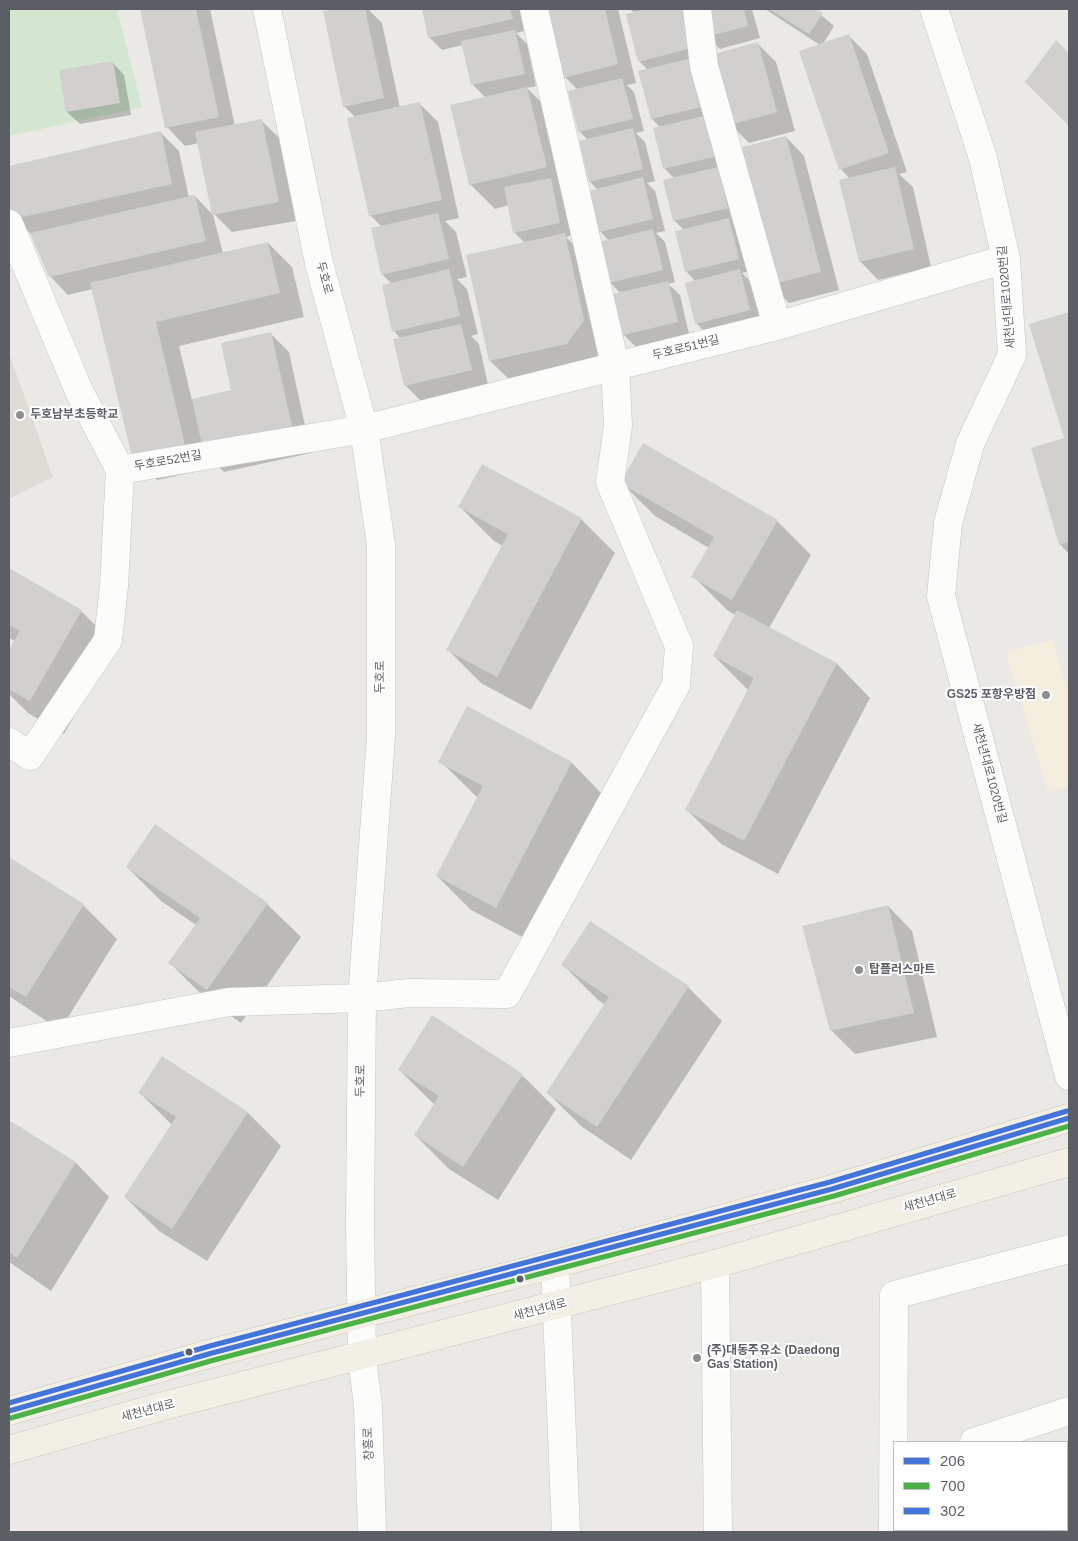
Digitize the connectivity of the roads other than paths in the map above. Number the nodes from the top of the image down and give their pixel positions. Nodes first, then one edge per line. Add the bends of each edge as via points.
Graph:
1 (267, 9) edge
2 (534, 9) edge
3 (697, 9) edge
4 (934, 9) edge
5 (9, 224) edge
6 (1006, 259) junction
7 (777, 326) junction
8 (615, 365) junction
9 (364, 429) junction
10 (120, 470) junction
11 (9, 742) edge
12 (362, 998) junction
13 (9, 1044) edge
14 (1069, 1076) edge
15 (1069, 1118) edge
16 (1069, 1162) edge
17 (1069, 1249) edge
18 (555, 1264) junction
19 (715, 1264) junction
20 (558, 1306) junction
21 (361, 1313) junction
22 (212, 1353) junction
23 (362, 1357) junction
24 (156, 1408) junction
25 (9, 1411) edge
26 (1069, 1411) edge
27 (894, 1441) edge
28 (977, 1441) edge
29 (9, 1450) edge
30 (372, 1532) edge
31 (566, 1532) edge
32 (718, 1532) edge

1 - 9 street, 두호로 via 319,263
2 - 8 street
3 - 7 street via 704,66
4 - 6 street, 새천년대로1020번길 via 983,158
5 - 10 street, 두호로52번길 via 79,391
6 - 7 street, 두호로51번길
6 - 14 street, 새천년대로1020번길 via 1012,355 970,444 948,523 941,596
7 - 8 street, 두호로51번길
8 - 9 street, 두호로51번길
8 - 12 street via 618,426 610,482 679,646 676,685 507,994 409,993
9 - 10 street, 두호로52번길
9 - 12 street, 두호로 via 381,545 382,736
10 - 11 street via 108,640 30,756
12 - 13 street via 229,1002
12 - 21 street, 두호로
15 - 18 main road via 832,1189
16 - 19 main road, 새천년대로
17 - 27 street via 894,1294
18 - 20 street
18 - 21 main road
19 - 20 main road, 새천년대로
19 - 32 street
20 - 23 main road, 새천년대로
20 - 31 street
21 - 22 main road
21 - 23 street, 두호로
22 - 24 main road via 222,1362 219,1372 177,1387
22 - 25 main road
23 - 24 main road, 새천년대로
23 - 30 street, 창흥로 via 368,1406
24 - 29 main road, 새천년대로
26 - 28 street

